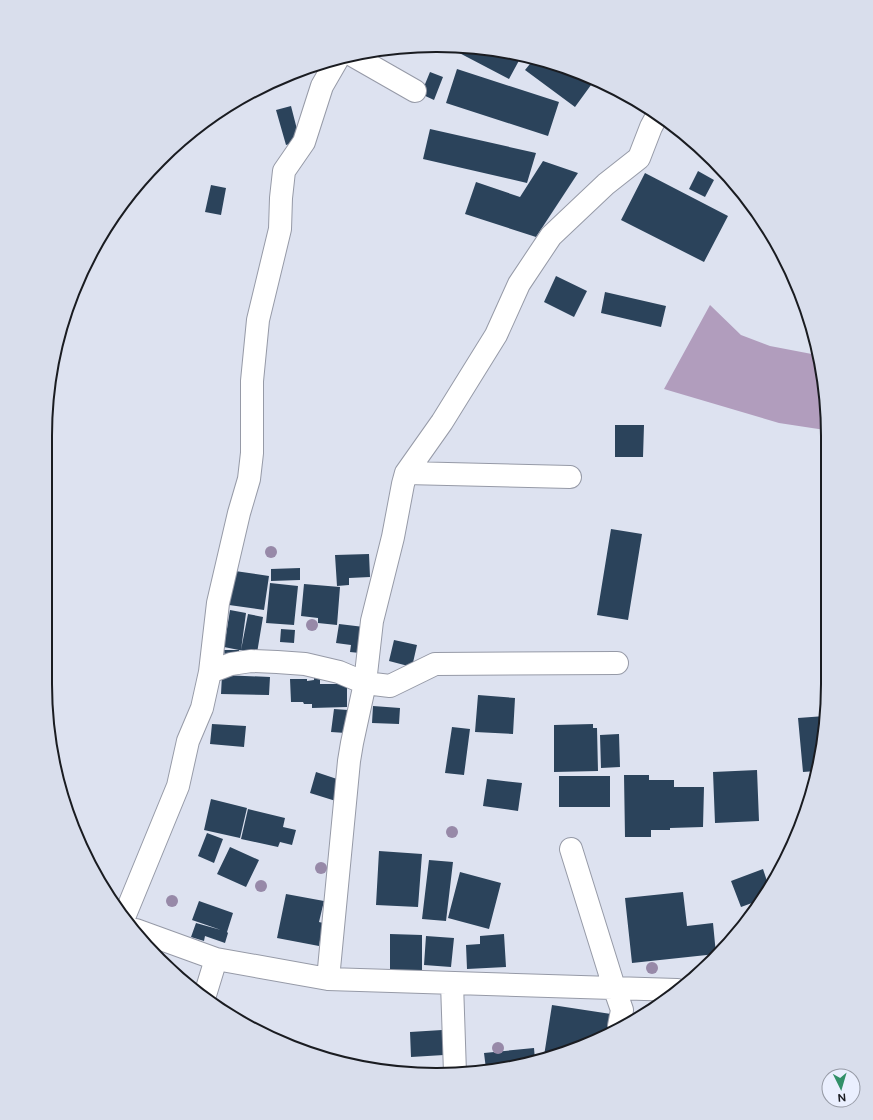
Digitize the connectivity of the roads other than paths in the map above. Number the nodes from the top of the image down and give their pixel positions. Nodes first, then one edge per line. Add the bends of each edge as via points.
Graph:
1 (360, 59) edge
2 (334, 66) edge
3 (416, 90) dead end
4 (655, 120) edge
5 (406, 472) junction
6 (570, 477) dead end
7 (617, 663) dead end
8 (210, 672) junction
9 (365, 683) junction
10 (571, 849) dead end
11 (127, 911) edge
12 (143, 933) edge
13 (216, 959) junction
14 (328, 978) junction
15 (452, 983) junction
16 (614, 987) junction
17 (670, 990) edge
18 (206, 992) edge
19 (620, 1021) edge
20 (455, 1067) edge

1 - 3 street
2 - 8 street via 322,86 304,142 284,170 280,229 258,320 252,381 252,453 249,479 218,603
4 - 5 street via 639,158 606,184 552,236 519,284 496,335 442,422
5 - 6 street
5 - 9 street via 394,537 372,621
7 - 9 street via 435,664 390,686
8 - 9 street via 231,664 251,661 277,662 305,664 339,672
8 - 11 street via 202,708 188,741 178,786
9 - 14 street via 349,761
10 - 16 street
12 - 13 street
13 - 14 street
13 - 18 street
14 - 15 street
15 - 16 street
15 - 20 street
16 - 17 street
16 - 19 street via 622,1010

